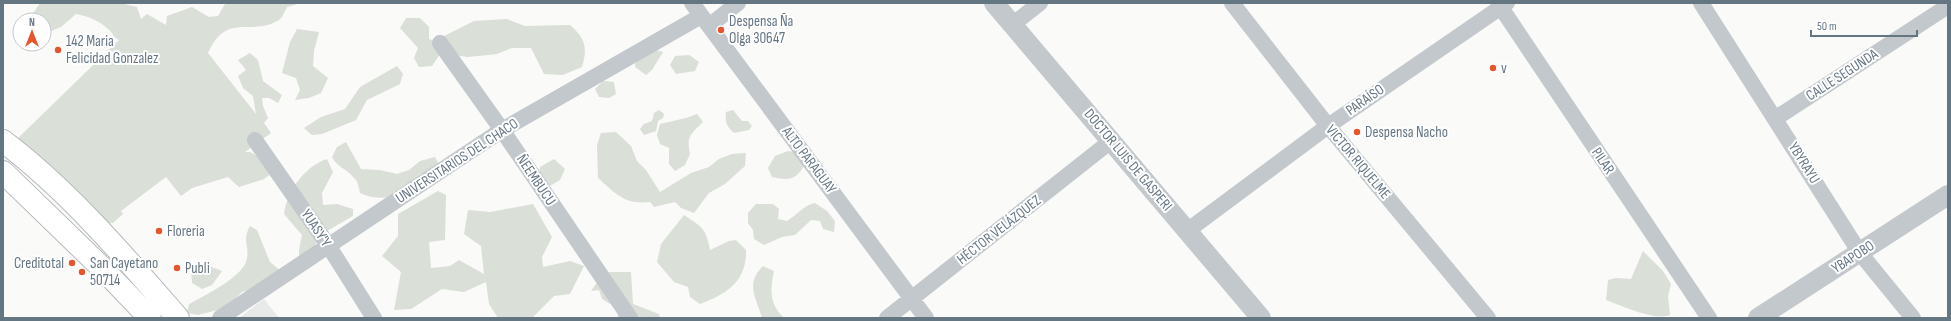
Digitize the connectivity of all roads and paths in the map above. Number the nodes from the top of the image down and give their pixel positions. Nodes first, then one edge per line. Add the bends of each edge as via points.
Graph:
1 (738, 3) edge
2 (994, 3) edge
3 (1040, 3) edge
4 (1232, 3) edge
5 (1701, 3) edge
6 (1502, 4) edge
7 (1948, 6) edge
8 (701, 15) edge
9 (1012, 25) junction
10 (440, 43) dead end
11 (1776, 118) junction
12 (1328, 126) junction
13 (502, 130) junction
14 (255, 140) dead end
15 (3, 141) edge
16 (1111, 141) junction
17 (3, 172) edge
18 (1948, 195) edge
19 (1187, 231) junction
20 (328, 245) junction
21 (1860, 253) junction
22 (912, 299) junction
23 (150, 318) edge
24 (178, 318) edge
25 (220, 318) edge
26 (374, 318) edge
27 (630, 318) edge
28 (887, 318) edge
29 (926, 318) edge
30 (1261, 318) edge
31 (1488, 318) edge
32 (1708, 318) edge
33 (1758, 318) edge
34 (1913, 318) edge

1 - 8 street, UNIVERSITARIOS DEL CHACO
2 - 9 street, DOCTOR LUIS DE GASPERI
3 - 9 street
4 - 12 street, VICTOR RIQUELME
5 - 11 street, YBYRAYU
6 - 12 street, PARAÍSO
6 - 32 street, PILAR
7 - 11 street, CALLE SEGUNDA
8 - 13 street, UNIVERSITARIOS DEL CHACO
8 - 22 street, ALTO PARAGUAY
9 - 16 street, DOCTOR LUIS DE GASPERI
10 - 13 street, ÑEEMBUCU
11 - 21 street, YBYRAYU
12 - 19 street, PARAÍSO
12 - 31 street, VICTOR RIQUELME
13 - 20 street, UNIVERSITARIOS DEL CHACO
13 - 27 street, ÑEEMBUCU
14 - 20 street, YUASY'Y
15 - 24 highway via 65,195
16 - 19 street, DOCTOR LUIS DE GASPERI
16 - 22 street, HÉCTOR VELÁZQUEZ
17 - 23 highway
18 - 21 street, YBAPOBO
19 - 30 street, DOCTOR LUIS DE GASPERI
20 - 25 street, UNIVERSITARIOS DEL CHACO
20 - 26 street, YUASY'Y
21 - 33 street, YBAPOBO
21 - 34 street, YBYRAYU
22 - 28 street, HÉCTOR VELÁZQUEZ
22 - 29 street, ALTO PARAGUAY

